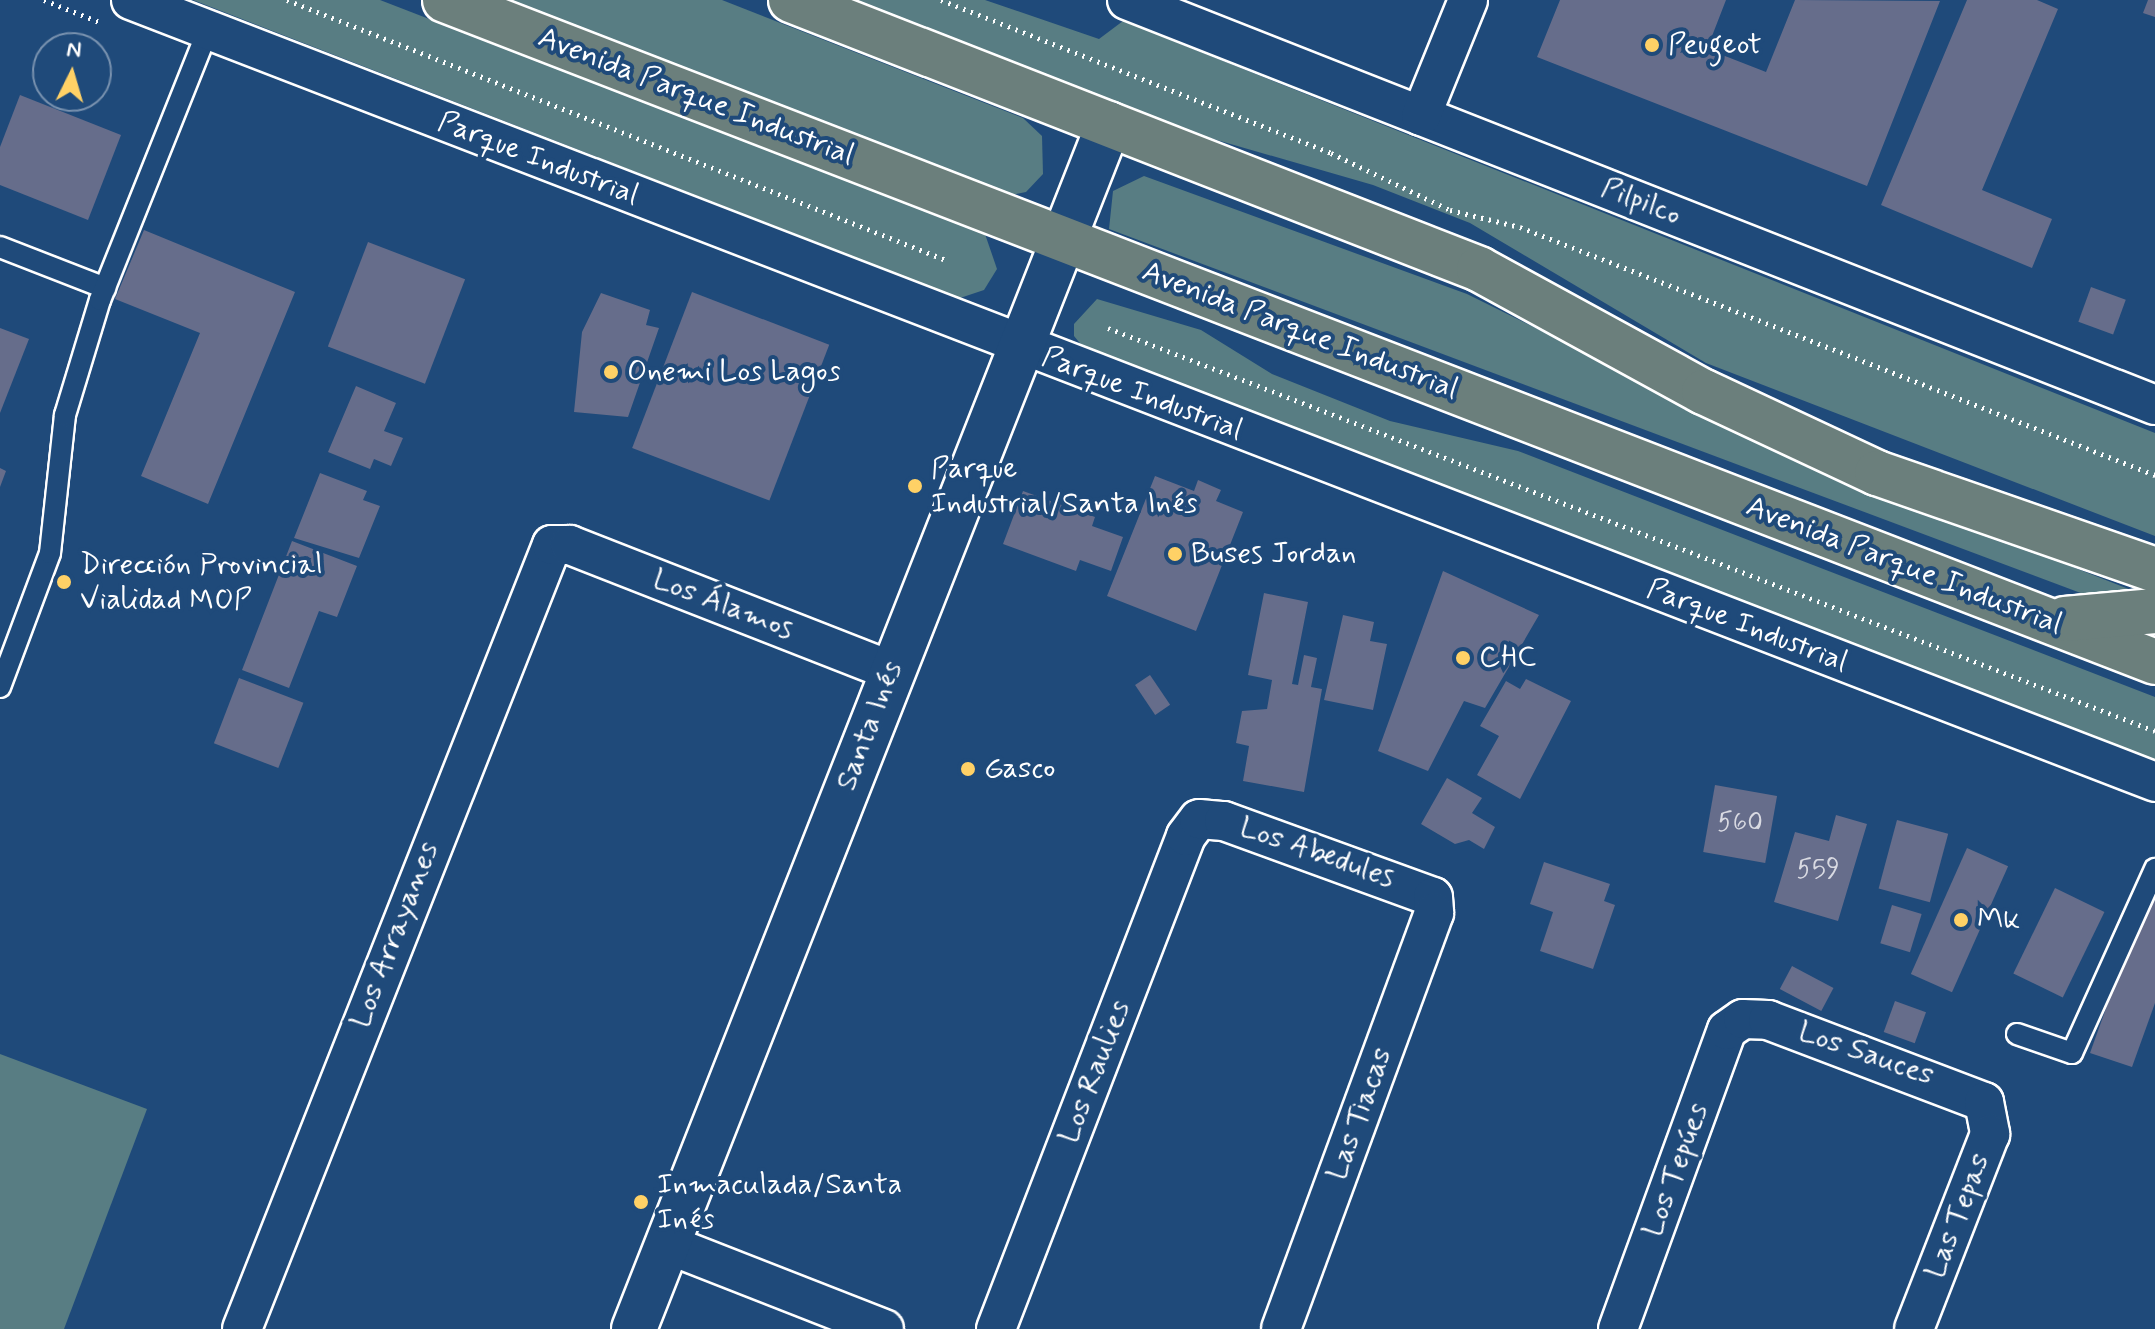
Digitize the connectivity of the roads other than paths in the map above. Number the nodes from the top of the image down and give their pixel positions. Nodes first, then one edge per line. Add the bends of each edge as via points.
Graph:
1 (131, 0) edge
2 (445, 0) edge
3 (791, 0) edge
4 (1127, 0) edge
5 (1468, 0) edge
6 (208, 30) junction
7 (1421, 116) junction
8 (1109, 124) junction
9 (1063, 239) junction
10 (0, 247) edge
11 (105, 288) junction
12 (1020, 347) junction
13 (2155, 405) edge
14 (552, 545) joint
15 (2155, 570) edge
16 (2012, 608) junction
17 (2155, 611) edge
18 (2155, 662) edge
19 (892, 671) junction
20 (0, 687) edge
21 (2155, 782) edge
22 (1199, 819) joint
23 (2155, 869) edge
24 (1433, 897) joint
25 (1743, 1019) joint
26 (2017, 1034) dead end
27 (1984, 1102) joint
28 (667, 1244) junction
29 (1927, 1325) edge
30 (242, 1329) edge
31 (634, 1329) edge
32 (884, 1329) edge
33 (996, 1329) edge
34 (1281, 1329) edge
35 (1618, 1329) edge

1 - 6 street, Parque Industrial
2 - 9 highway, Avenida Parque Industrial
3 - 8 highway
4 - 7 street, Pilpilco
5 - 7 street
6 - 11 lane
6 - 12 street, Parque Industrial
7 - 13 street, Pilpilco
8 - 9 main road, Santa Inés
8 - 15 highway via 1479,269 1704,392 1877,473
9 - 12 main road, Santa Inés
9 - 16 highway, Avenida Parque Industrial
10 - 11 lane
11 - 20 lane via 65,415 50,553
12 - 19 main road, Santa Inés
12 - 21 street, Parque Industrial
14 - 19 street, Los Álamos via 570,545
14 - 30 street, Los Arrayanes
16 - 17 highway via 2080,620
16 - 18 highway, Avenida Parque Industrial
19 - 28 main road, Santa Inés
22 - 24 street, Los Abedules via 1224,821
22 - 33 street, Los Raulies via 1186,836
23 - 26 lane via 2072,1053
24 - 34 street, Las Tiacas via 1434,913
25 - 27 street, Los Sauces via 1768,1020
25 - 35 street, Los Tepúes via 1727,1030
27 - 29 street, Las Tepas via 1990,1134
28 - 31 main road, Santa Inés
28 - 32 street

